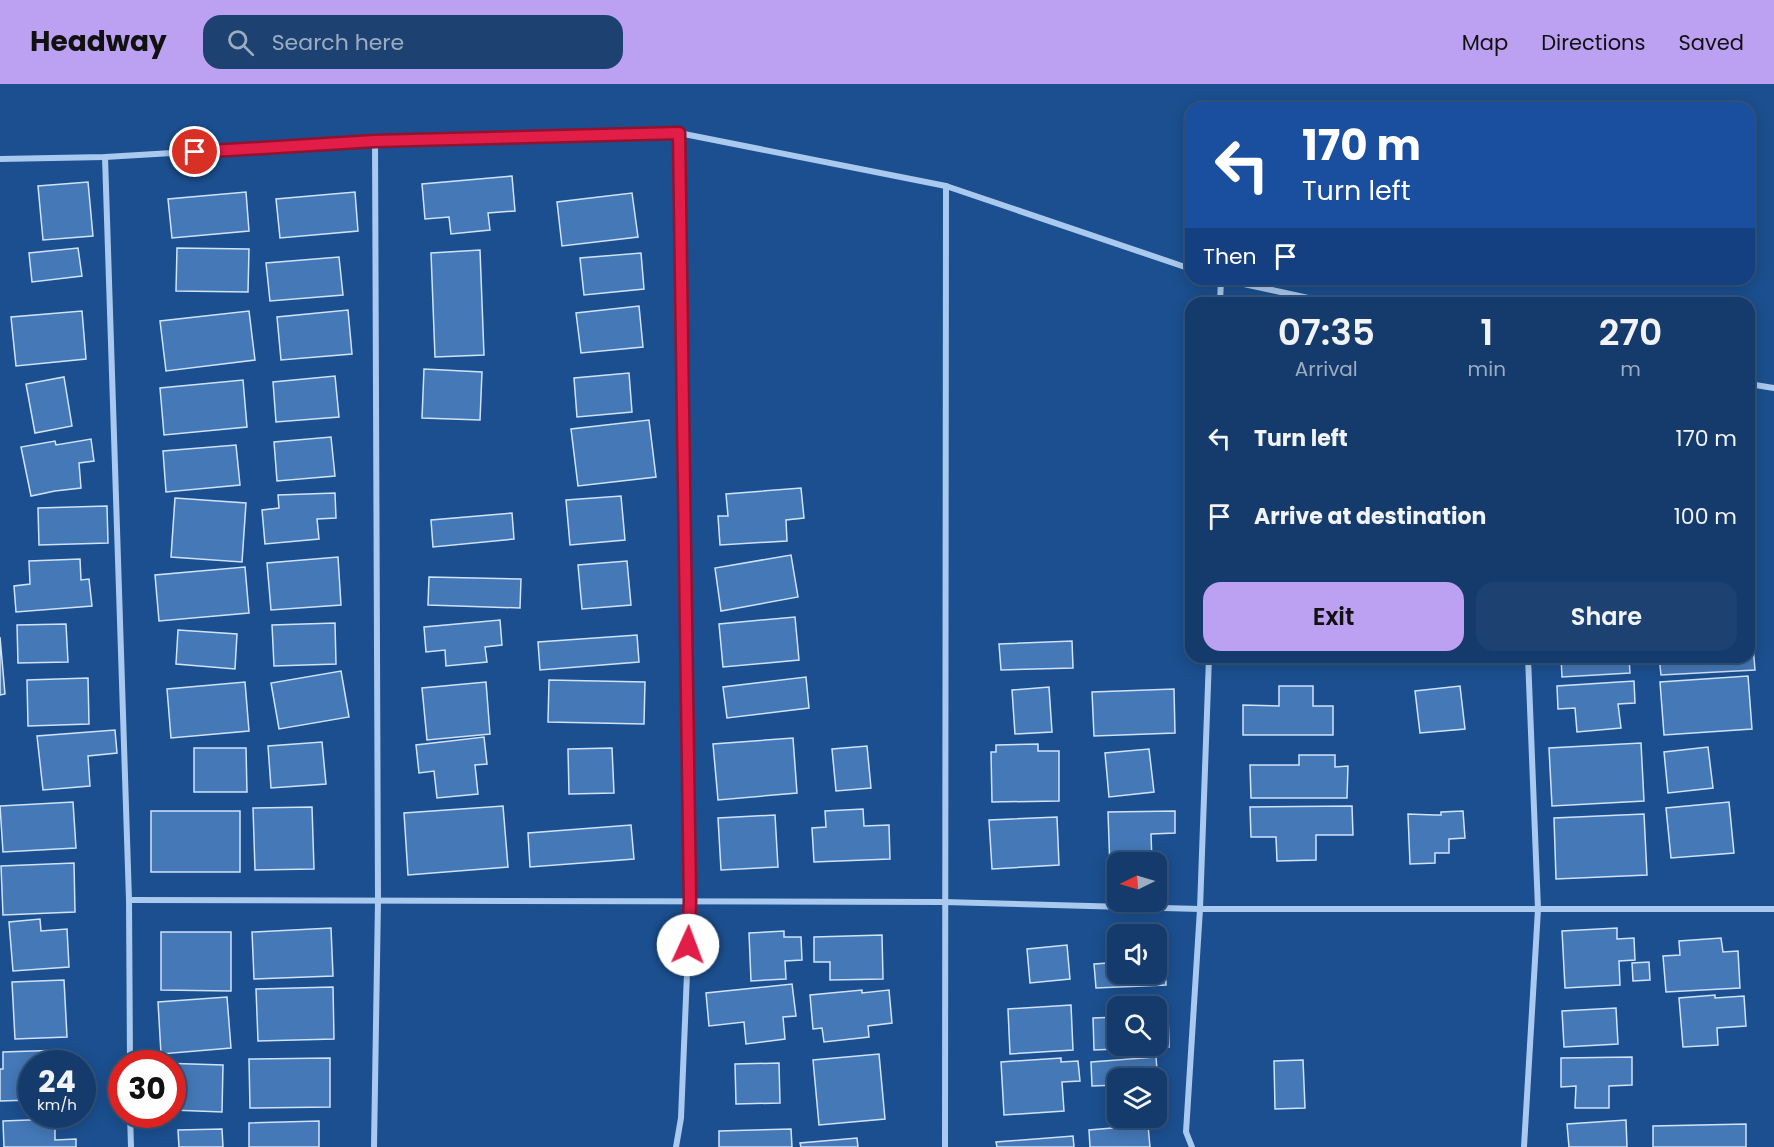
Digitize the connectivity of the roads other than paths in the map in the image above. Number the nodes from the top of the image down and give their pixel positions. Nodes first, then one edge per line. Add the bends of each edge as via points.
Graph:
1 (679, 133) junction
2 (375, 141) junction
3 (105, 157) junction
4 (0, 159) edge
5 (946, 186) junction
6 (1185, 267) edge
7 (1248, 285) edge
8 (1304, 297) edge
9 (1755, 385) edge
10 (1774, 388) edge
11 (1209, 663) edge
12 (1528, 663) edge
13 (129, 900) junction
14 (378, 901) junction
15 (690, 901) junction
16 (944, 902) junction
17 (1200, 909) junction
18 (1538, 909) junction
19 (1774, 909) edge
20 (130, 1050) edge
21 (130, 1128) edge
22 (131, 1147) edge
23 (374, 1147) edge
24 (676, 1147) edge
25 (945, 1147) edge
26 (1192, 1147) edge
27 (1524, 1147) edge

1 - 2 street
1 - 5 street
1 - 15 street
2 - 3 street
2 - 14 street
3 - 4 street
3 - 13 street
5 - 6 street
5 - 16 street
7 - 8 street
9 - 10 street
11 - 17 street
12 - 18 street
13 - 14 street
13 - 20 street
14 - 15 street
14 - 23 street
15 - 16 street
15 - 24 street via 681,1118
16 - 17 street
16 - 25 street
17 - 18 street
17 - 26 street via 1186,1132
18 - 19 street
18 - 27 street
21 - 22 street

